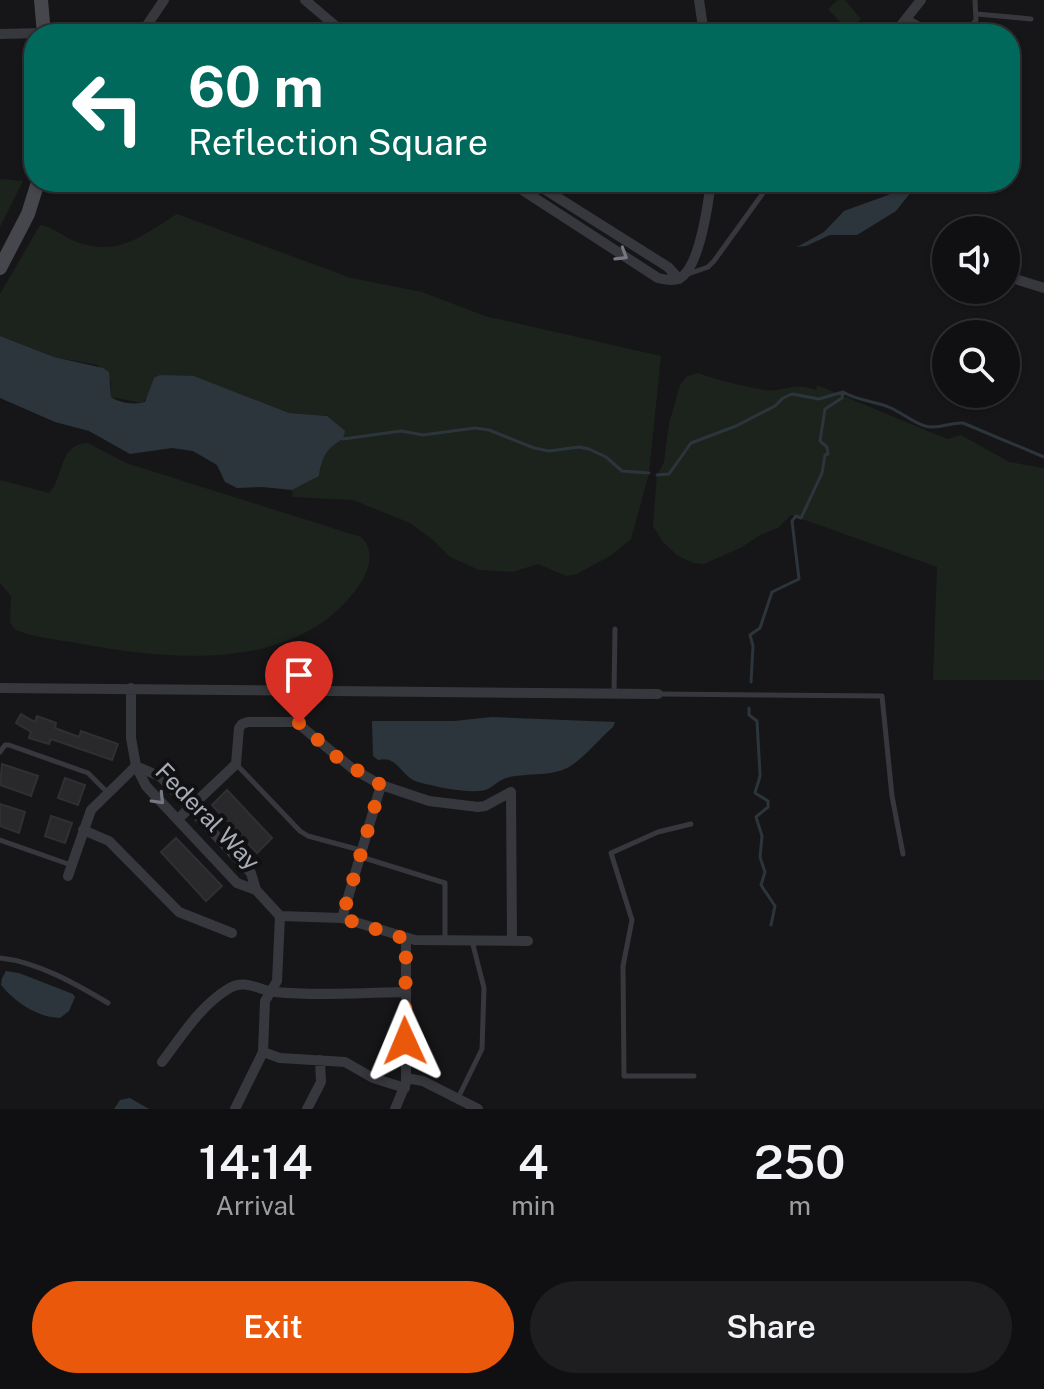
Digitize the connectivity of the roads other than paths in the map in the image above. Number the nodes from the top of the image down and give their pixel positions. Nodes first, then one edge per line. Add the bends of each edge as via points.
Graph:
1 (41, 0) edge
2 (164, 0) edge
3 (305, 0) edge
4 (699, 0) edge
5 (921, 0) edge
6 (975, 0) edge
7 (977, 14) junction
8 (907, 18) junction
9 (1031, 19) dead end
10 (43, 24) edge
11 (148, 24) edge
12 (333, 24) edge
13 (703, 24) edge
14 (902, 24) edge
15 (918, 24) edge
16 (974, 24) edge
17 (24, 33) edge
18 (0, 34) edge
19 (35, 192) edge
20 (525, 192) edge
21 (548, 192) edge
22 (709, 192) edge
23 (764, 192) edge
24 (584, 216) junction
25 (577, 227) junction
26 (0, 268) edge
27 (682, 277) junction
28 (1020, 280) edge
29 (1044, 288) edge
30 (615, 629) dead end
31 (0, 688) edge
32 (131, 688) junction
33 (614, 693) junction
34 (658, 694) joint
35 (0, 752) edge
36 (236, 764) junction
37 (136, 766) junction
38 (381, 785) junction
39 (108, 793) junction
40 (190, 807) junction
41 (178, 819) junction
42 (691, 824) dead end
43 (83, 830) junction
44 (0, 840) edge
45 (360, 853) junction
46 (903, 854) dead end
47 (70, 870) joint
48 (256, 890) junction
49 (280, 916) junction
50 (342, 918) junction
51 (232, 933) dead end
52 (406, 939) junction
53 (512, 940) junction
54 (472, 941) junction
55 (528, 941) dead end
56 (445, 942) junction
57 (0, 958) edge
58 (272, 992) junction
59 (404, 992) junction
60 (108, 1003) dead end
61 (263, 1052) junction
62 (320, 1060) junction
63 (162, 1062) dead end
64 (694, 1076) dead end
65 (406, 1083) junction
66 (457, 1098) junction
67 (472, 1108) edge
68 (235, 1109) edge
69 (307, 1109) edge
70 (395, 1109) edge

1 - 10 main road
2 - 11 street
3 - 12 street
4 - 13 street
5 - 8 street
6 - 7 lane
7 - 9 lane
7 - 16 lane
8 - 14 street
8 - 15 lane
17 - 18 street
19 - 26 main road
20 - 25 street
21 - 24 street
22 - 27 street via 698,243
23 - 27 lane via 714,261
24 - 25 lane
24 - 27 street
25 -> 27 street via 658,278
28 - 29 street
30 - 33 lane
31 - 32 street
32 - 33 street
32 - 37 street, Federal Way
33 - 34 street
34 - 46 lane via 882,696
35 - 39 lane via 9,745 82,770
36 - 38 street via 242,724 296,722 339,759
36 - 40 street
36 - 45 lane via 300,831
37 - 39 street
37 - 40 street, Federal Way via 157,774
37 -> 41 street, Federal Way via 146,786
38 - 45 street
38 - 53 street via 429,801 470,806 485,806 511,792
39 - 43 street via 91,810
40 - 41 street
40 - 48 street, Federal Way via 251,873
41 - 48 street, Federal Way via 237,883
42 - 64 lane via 611,853 632,920 623,966 624,1076
43 - 47 street
43 - 51 street via 109,841 179,912
44 - 47 lane
45 - 50 street
45 - 56 lane via 445,883
48 - 49 street, Federal Way
49 - 50 street
49 - 58 street
50 - 52 street
52 - 56 street
52 - 59 street
53 - 54 street
53 - 55 street
54 - 56 street
54 - 66 lane via 484,988 482,1049
57 - 60 lane via 76,984
58 - 59 street
58 - 61 street via 264,1006
58 - 63 street via 247,984 228,989 201,1012
59 - 65 street
61 - 62 street
61 - 68 street
62 - 65 street via 345,1062 373,1078
62 - 69 street via 321,1082
65 - 66 street via 423,1081
65 - 70 street
66 - 67 street

